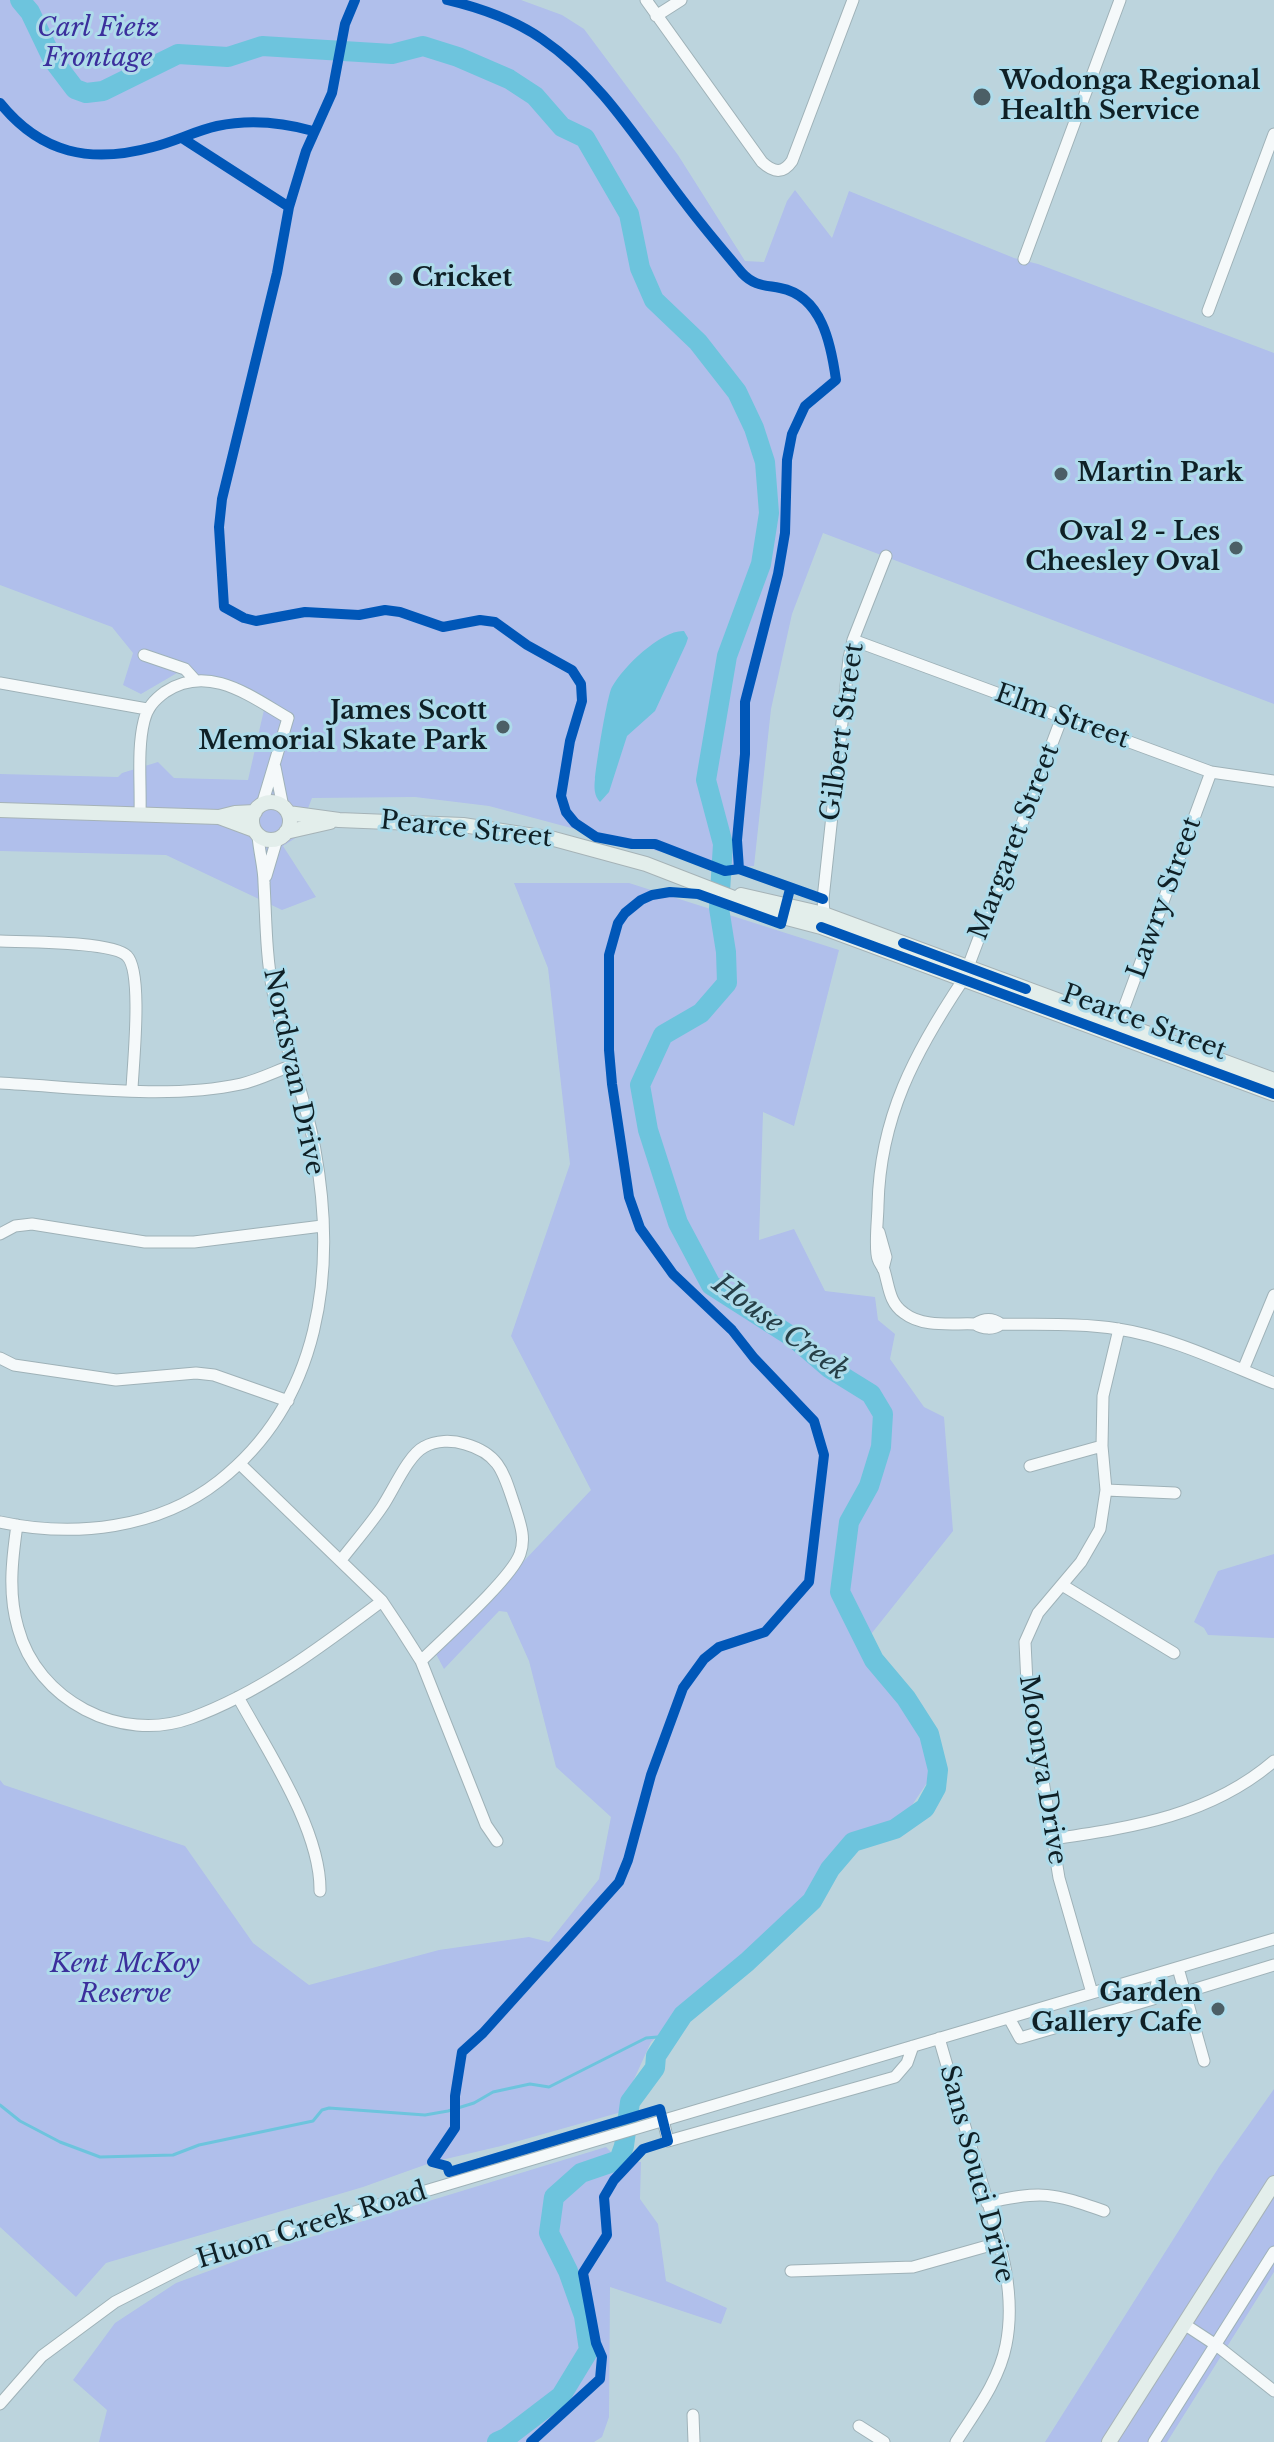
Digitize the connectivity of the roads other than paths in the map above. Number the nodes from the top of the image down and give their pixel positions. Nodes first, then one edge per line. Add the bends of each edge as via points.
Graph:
1 (646, 0) edge
2 (681, 0) edge
3 (853, 0) edge
4 (1120, 0) edge
5 (656, 16) junction
6 (1274, 134) edge
7 (1024, 259) dead end
8 (1208, 311) dead end
9 (886, 556) dead end
10 (853, 640) junction
11 (144, 655) dead end
12 (195, 680) junction
13 (0, 683) edge
14 (147, 709) junction
15 (1062, 717) junction
16 (274, 763) junction
17 (1211, 772) junction
18 (1274, 781) edge
19 (258, 808) junction
20 (0, 810) edge
21 (286, 810) junction
22 (140, 813) junction
23 (219, 817) junction
24 (339, 820) junction
25 (256, 833) junction
26 (282, 836) junction
27 (264, 880) junction
28 (822, 920) junction
29 (0, 941) edge
30 (965, 974) junction
31 (1118, 1024) junction
32 (293, 1065) junction
33 (0, 1083) edge
34 (1272, 1083) edge
35 (132, 1089) junction
36 (322, 1226) junction
37 (0, 1234) edge
38 (1274, 1295) edge
39 (1119, 1329) junction
40 (0, 1358) edge
41 (1243, 1370) junction
42 (1274, 1383) edge
43 (288, 1401) junction
44 (1102, 1446) junction
45 (240, 1464) junction
46 (1030, 1466) dead end
47 (1106, 1490) junction
48 (1175, 1493) dead end
49 (0, 1522) edge
50 (17, 1525) junction
51 (341, 1560) junction
52 (1062, 1585) junction
53 (382, 1601) junction
54 (1174, 1653) dead end
55 (421, 1661) junction
56 (238, 1697) junction
57 (1274, 1761) edge
58 (1053, 1839) junction
59 (497, 1841) dead end
60 (320, 1891) dead end
61 (1271, 1941) edge
62 (1274, 1965) edge
63 (1178, 1968) junction
64 (1159, 1974) junction
65 (1186, 1992) junction
66 (1092, 1993) junction
67 (1009, 2018) junction
68 (939, 2038) junction
69 (913, 2046) junction
70 (1204, 2061) dead end
71 (663, 2120) junction
72 (1274, 2183) edge
73 (987, 2203) junction
74 (1104, 2211) dead end
75 (998, 2243) junction
76 (1274, 2252) edge
77 (791, 2271) dead end
78 (1184, 2324) junction
79 (1216, 2345) junction
80 (1274, 2391) edge
81 (0, 2404) edge
82 (693, 2415) dead end
83 (859, 2426) dead end
84 (694, 2442) edge
85 (884, 2442) edge
86 (956, 2442) edge
87 (1109, 2442) edge
88 (1154, 2442) edge

1 - 5 street
2 - 5 street
3 - 5 street via 792,161 778,172 770,169
4 - 7 street
6 - 8 street
9 - 10 street, Gilbert Street
10 - 15 street, Elm Street
10 - 28 street, Gilbert Street
11 - 12 street via 185,669
12 - 14 street via 175,686
12 - 16 street via 230,686 288,718
13 - 14 street
14 - 22 street
15 - 17 street, Elm Street
15 - 30 street, Margaret Street
16 - 19 street
16 - 21 street
17 - 18 street, Elm Street
17 - 31 street, Lawry Street
19 - 21 main road via 273,803
19 - 23 main road
19 - 25 main road via 252,824
20 - 22 main road
21 - 24 main road, Pearce Street
21 - 26 main road via 290,822
22 - 23 main road
23 - 25 main road
24 - 26 main road, Pearce Street
24 - 28 main road, Pearce Street via 519,832 591,848
25 - 26 main road via 268,840
25 - 27 street, Nordsvan Drive
26 - 27 street, Nordsvan Drive
27 - 32 street, Nordsvan Drive via 273,992
28 - 30 main road, Pearce Street
29 - 35 street via 107,947 127,955 135,968 136,986
30 - 31 main road, Pearce Street
30 - 34 main road, Pearce Street
30 - 39 street, Margaret Street via 908,1071 888,1127 878,1185 878,1232 894,1303 907,1316 929,1323
31 - 34 main road, Pearce Street
32 - 35 street via 243,1083 206,1089
32 - 36 street, Nordsvan Drive via 315,1151
33 - 35 street
36 - 37 street via 194,1242 145,1242 32,1224
36 - 43 street, Nordsvan Drive via 318,1310 306,1360
38 - 41 street
39 - 41 street
39 - 44 street, Moonya Drive via 1103,1396
40 - 43 street via 14,1365 116,1380 214,1375
41 - 42 street
43 - 45 street, Nordsvan Drive
44 - 46 street
44 - 47 street, Moonya Drive
45 - 50 street, Nordsvan Drive via 209,1489 140,1521 64,1530
45 - 51 street
47 - 48 street
47 - 52 street, Moonya Drive via 1100,1529
49 - 50 street, Nordsvan Drive
50 - 56 street via 11,1578 18,1630 54,1690 119,1723 171,1723
51 - 53 street
51 - 55 street via 424,1447 457,1442 495,1460 521,1526 520,1556
52 - 54 street
52 - 58 street, Moonya Drive via 1038,1613 1025,1642
53 - 55 street
53 - 56 street via 307,1658
55 - 59 street
56 - 60 street via 312,1843
57 - 58 street via 1205,1805 1174,1816
58 - 66 street, Moonya Drive
61 - 63 street, Huon Creek Road
62 - 65 street
63 - 64 street, Huon Creek Road
63 - 65 street
64 - 66 street, Huon Creek Road
64 - 67 street via 1153,1999 1124,2008 1020,2038
65 - 70 street
66 - 67 street, Huon Creek Road
67 - 68 street, Huon Creek Road
68 - 69 street, Huon Creek Road
68 - 73 street, Sans Souci Drive
69 - 71 street, Huon Creek Road
69 - 71 street via 895,2077 668,2141
71 - 81 street, Huon Creek Road via 203,2257 115,2302 42,2356
72 - 78 main road
73 - 74 street via 1041,2193
73 - 75 street, Sans Souci Drive
75 - 77 street via 913,2267
75 - 86 street, Sans Souci Drive via 1009,2292 1006,2347 985,2397
76 - 79 street
78 - 79 street
78 - 87 main road
79 - 80 street
79 - 88 street
82 - 84 street
83 - 85 street

